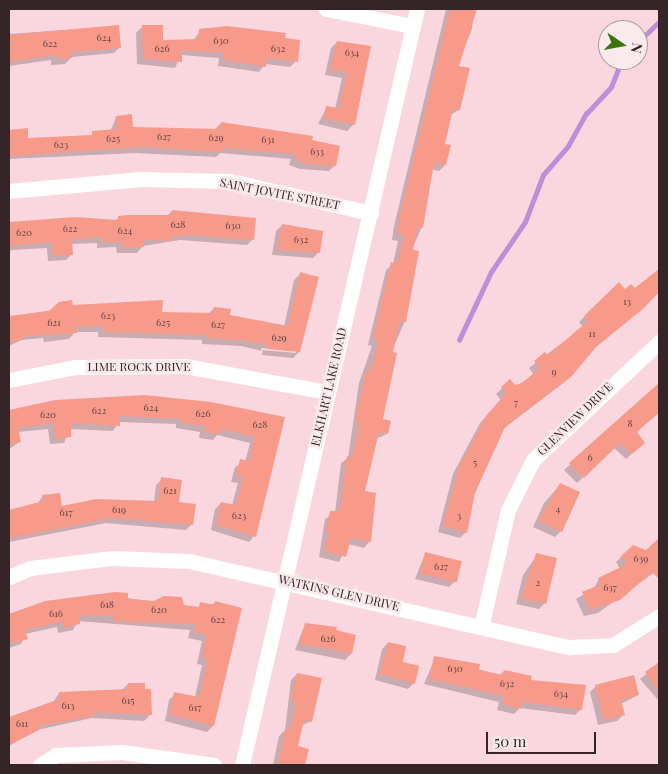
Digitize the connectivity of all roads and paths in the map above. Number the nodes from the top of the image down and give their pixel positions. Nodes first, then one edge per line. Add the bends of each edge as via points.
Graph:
1 (326, 9) edge
2 (416, 9) edge
3 (413, 26) junction
4 (9, 192) edge
5 (371, 213) junction
6 (659, 342) edge
7 (9, 380) edge
8 (328, 392) junction
9 (9, 577) edge
10 (284, 580) junction
11 (659, 616) edge
12 (482, 627) junction
13 (40, 765) edge
14 (214, 765) edge
15 (242, 765) edge

1 - 3 street
2 - 3 street, ELKHART LAKE ROAD
3 - 5 street, ELKHART LAKE ROAD
4 - 5 street, SAINT JOVITE STREET via 140,179 230,181
5 - 8 street, ELKHART LAKE ROAD
6 - 12 street, GLENVIEW DRIVE via 533,460 508,510
7 - 8 street, LIME ROCK DRIVE via 75,367 185,366
8 - 10 street, ELKHART LAKE ROAD
9 - 10 street, WATKINS GLEN DRIVE via 30,568 112,558 188,561
10 - 12 street, WATKINS GLEN DRIVE
10 - 15 street, ELKHART LAKE ROAD
11 - 12 street, WATKINS GLEN DRIVE via 635,635 595,648 569,647
13 - 14 street via 56,756 122,752

